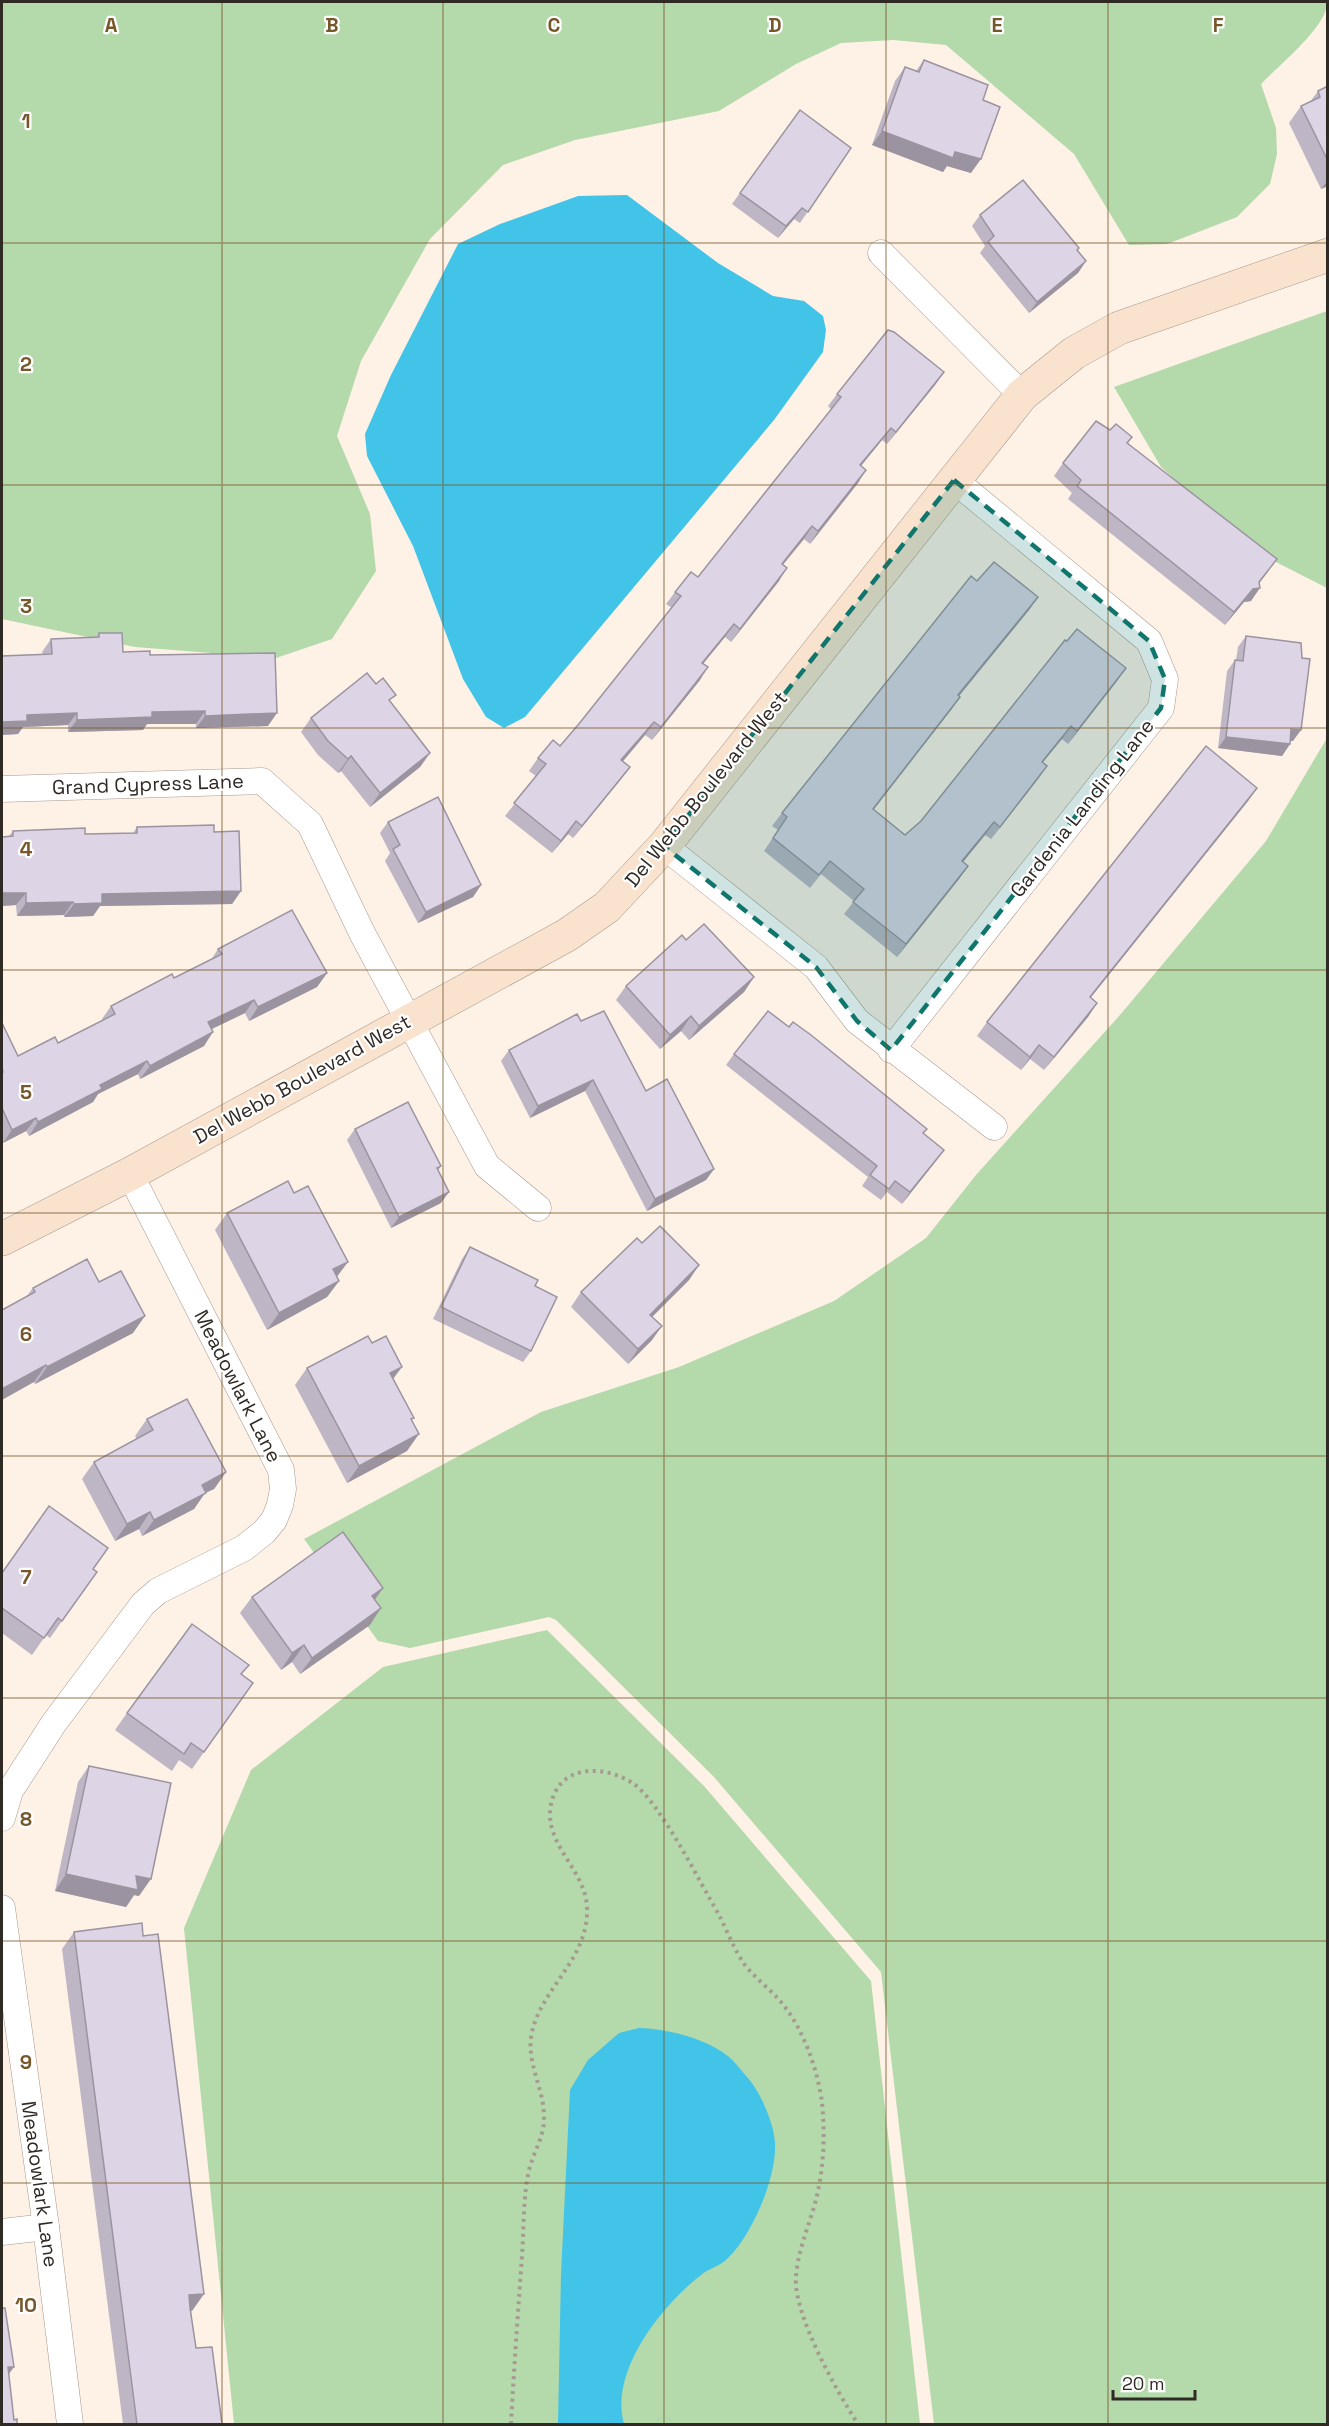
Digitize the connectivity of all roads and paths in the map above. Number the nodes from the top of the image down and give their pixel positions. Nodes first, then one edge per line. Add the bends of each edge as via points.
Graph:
1 (881, 253) dead end
2 (1328, 255) edge
3 (1022, 395) junction
4 (954, 480) junction
5 (2, 789) edge
6 (664, 846) junction
7 (407, 1020) junction
8 (891, 1050) junction
9 (994, 1127) dead end
10 (130, 1174) junction
11 (538, 1208) dead end
12 (2, 1239) edge
13 (11, 1768) edge
14 (2, 1818) edge
15 (2, 1908) edge
16 (46, 2227) junction
17 (2, 2232) edge
18 (70, 2424) edge
19 (511, 2424) edge
20 (858, 2424) edge

1 - 3 street
2 - 3 street, Del Webb Boulevard West via 1119,328 1074,353
3 - 4 street, Del Webb Boulevard West
4 - 6 street, Del Webb Boulevard West
4 - 8 street, Gardenia Landing Lane via 1149,641 1165,679 1161,708
5 - 7 street, Grand Cypress Lane via 262,781 310,824
6 - 7 street, Del Webb Boulevard West via 607,907 567,935
6 - 8 street via 816,967 857,1021
7 - 10 street, Del Webb Boulevard West
7 - 11 street, Grand Cypress Lane via 487,1166
8 - 9 street
10 - 12 street, Del Webb Boulevard West
10 - 13 street, Meadowlark Lane via 281,1470 280,1505 264,1532 244,1548 172,1583 143,1604 54,1723
13 - 14 street, Meadowlark Lane via 10,1791
15 - 16 street, Meadowlark Lane
16 - 17 street
16 - 18 street, Meadowlark Lane
19 - 20 path via 528,2174 544,2116 532,2067 531,2033 572,1962 583,1934 587,1905 554,1838 550,1816 562,1780 600,1770 623,1777 643,1791 681,1849 744,1964 781,2001 795,2021 809,2054 822,2101 824,2142 819,2190 796,2275 796,2293 816,2346

